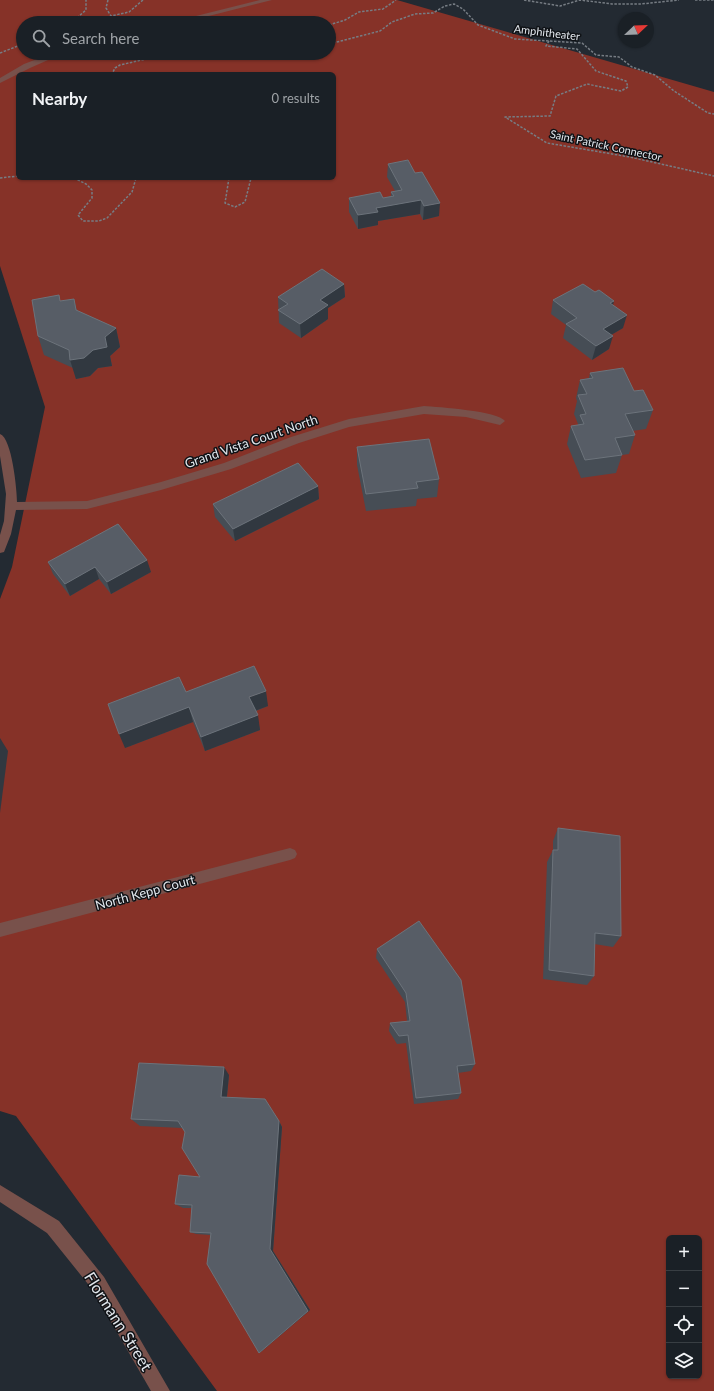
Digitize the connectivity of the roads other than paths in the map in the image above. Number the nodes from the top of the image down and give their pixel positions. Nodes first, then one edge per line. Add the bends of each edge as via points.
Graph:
1 (269, 0) edge
2 (202, 16) edge
3 (42, 60) edge
4 (16, 72) edge
5 (16, 72) edge
6 (0, 81) edge
7 (500, 421) dead end
8 (0, 438) edge
9 (12, 506) junction
10 (0, 549) edge
11 (290, 854) dead end
12 (0, 930) edge
13 (0, 1193) edge
14 (161, 1391) edge

1 - 2 street
3 - 4 street
5 - 6 street
7 - 9 street, Grand Vista Court North via 466,413 424,410 348,423 227,466 87,505
8 - 9 street via 12,483
9 - 10 street via 7,533
11 - 12 street, North Kepp Court
13 - 14 street, Flormann Street via 58,1233 98,1283

